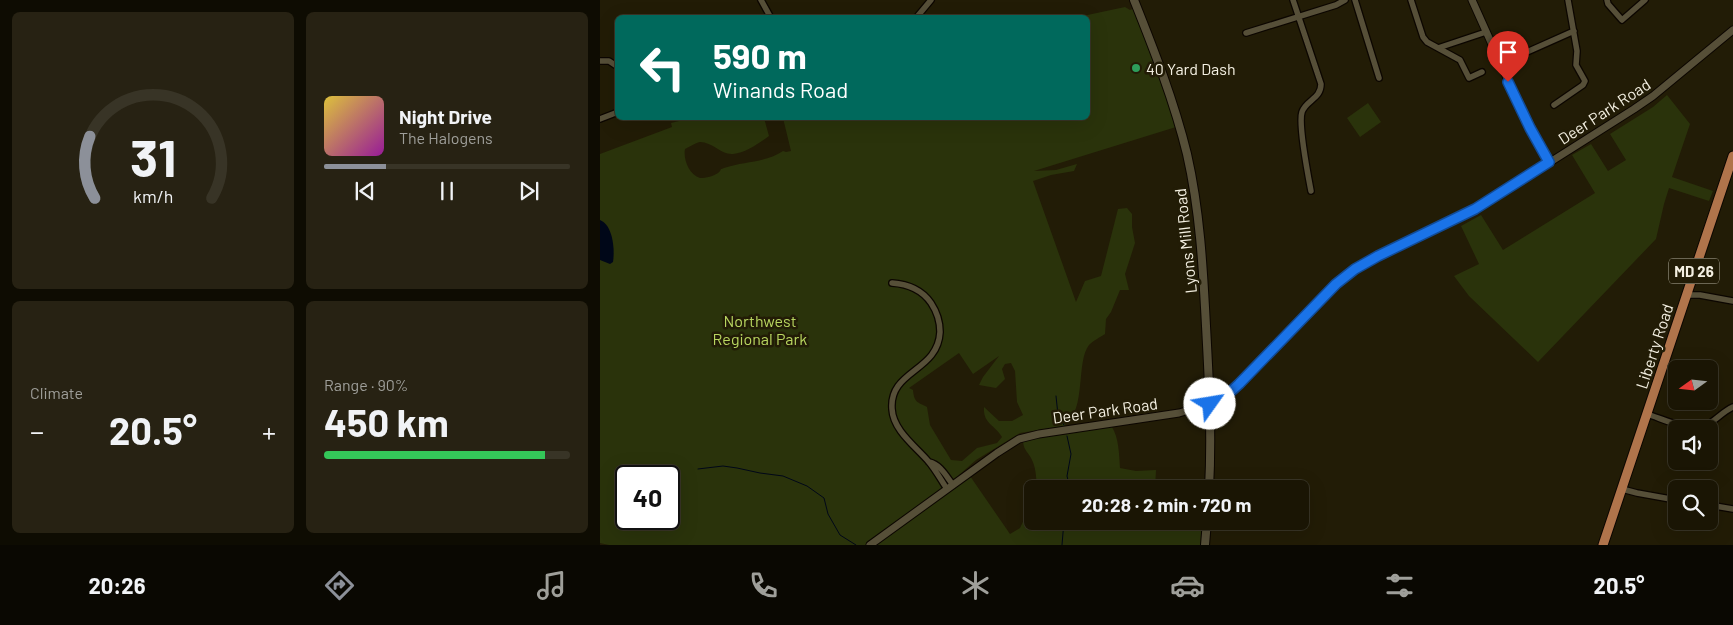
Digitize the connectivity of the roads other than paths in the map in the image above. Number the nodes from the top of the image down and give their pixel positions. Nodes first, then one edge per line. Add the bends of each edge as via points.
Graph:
1 (761, 0) edge
2 (931, 0) edge
3 (1134, 0) edge
4 (1293, 0) edge
5 (1345, 0) edge
6 (1355, 0) edge
7 (1412, 0) edge
8 (1472, 0) edge
9 (1568, 0) edge
10 (1607, 0) edge
11 (1645, 0) edge
12 (768, 15) edge
13 (918, 15) edge
14 (1298, 17) junction
15 (1733, 30) edge
16 (1574, 31) junction
17 (1486, 32) junction
18 (1246, 33) dead end
19 (1438, 48) junction
20 (600, 60) edge
21 (1500, 64) junction
22 (615, 65) edge
23 (1482, 72) dead end
24 (1379, 78) dead end
25 (1554, 105) dead end
26 (615, 113) edge
27 (600, 119) edge
28 (1733, 156) edge
29 (1549, 162) junction
30 (1311, 190) dead end
31 (892, 283) dead end
32 (1686, 295) junction
33 (1733, 301) edge
34 (1210, 404) junction
35 (1733, 408) edge
36 (1647, 414) junction
37 (1209, 480) edge
38 (950, 487) junction
39 (1622, 489) junction
40 (1668, 499) edge
41 (1718, 506) edge
42 (1733, 509) edge
43 (1206, 530) edge
44 (870, 545) edge
45 (1205, 545) edge
46 (1604, 545) edge

1 - 12 street
2 - 13 street
3 - 34 main road, Lyons Mill Road via 1172,102 1190,169 1201,244
4 - 14 street
5 - 14 street
6 - 24 street
7 - 19 street via 1425,40
8 - 17 street
9 - 16 street
10 - 11 street via 1622,20
14 - 18 street
14 - 30 street via 1321,84 1320,93 1304,108 1301,119
15 - 29 street, Deer Park Road via 1649,99
16 - 21 street
16 - 25 street via 1576,65 1585,83
17 - 19 street
17 - 21 street
19 - 23 street via 1460,60 1469,78
20 - 22 street
21 - 29 street
26 - 27 street
28 - 32 main road, Liberty Road / MD 26
29 - 34 street, Deer Park Road via 1475,209 1355,269 1336,284 1239,384
31 - 38 street via 920,291 931,302 938,317 940,336 935,351 900,383 893,396 893,416 899,428 929,462 940,468
32 - 33 street
32 - 36 main road, Liberty Road / MD 26
34 - 37 main road, Lyons Mill Road
34 - 38 street, Deer Park Road via 1172,414 1029,436 1007,447
35 - 36 street via 1712,422 1696,427 1682,426
36 - 39 main road, Liberty Road / MD 26
38 - 44 street, Deer Park Road
39 - 40 street
39 - 46 main road, Liberty Road / MD 26
41 - 42 street
43 - 45 main road

